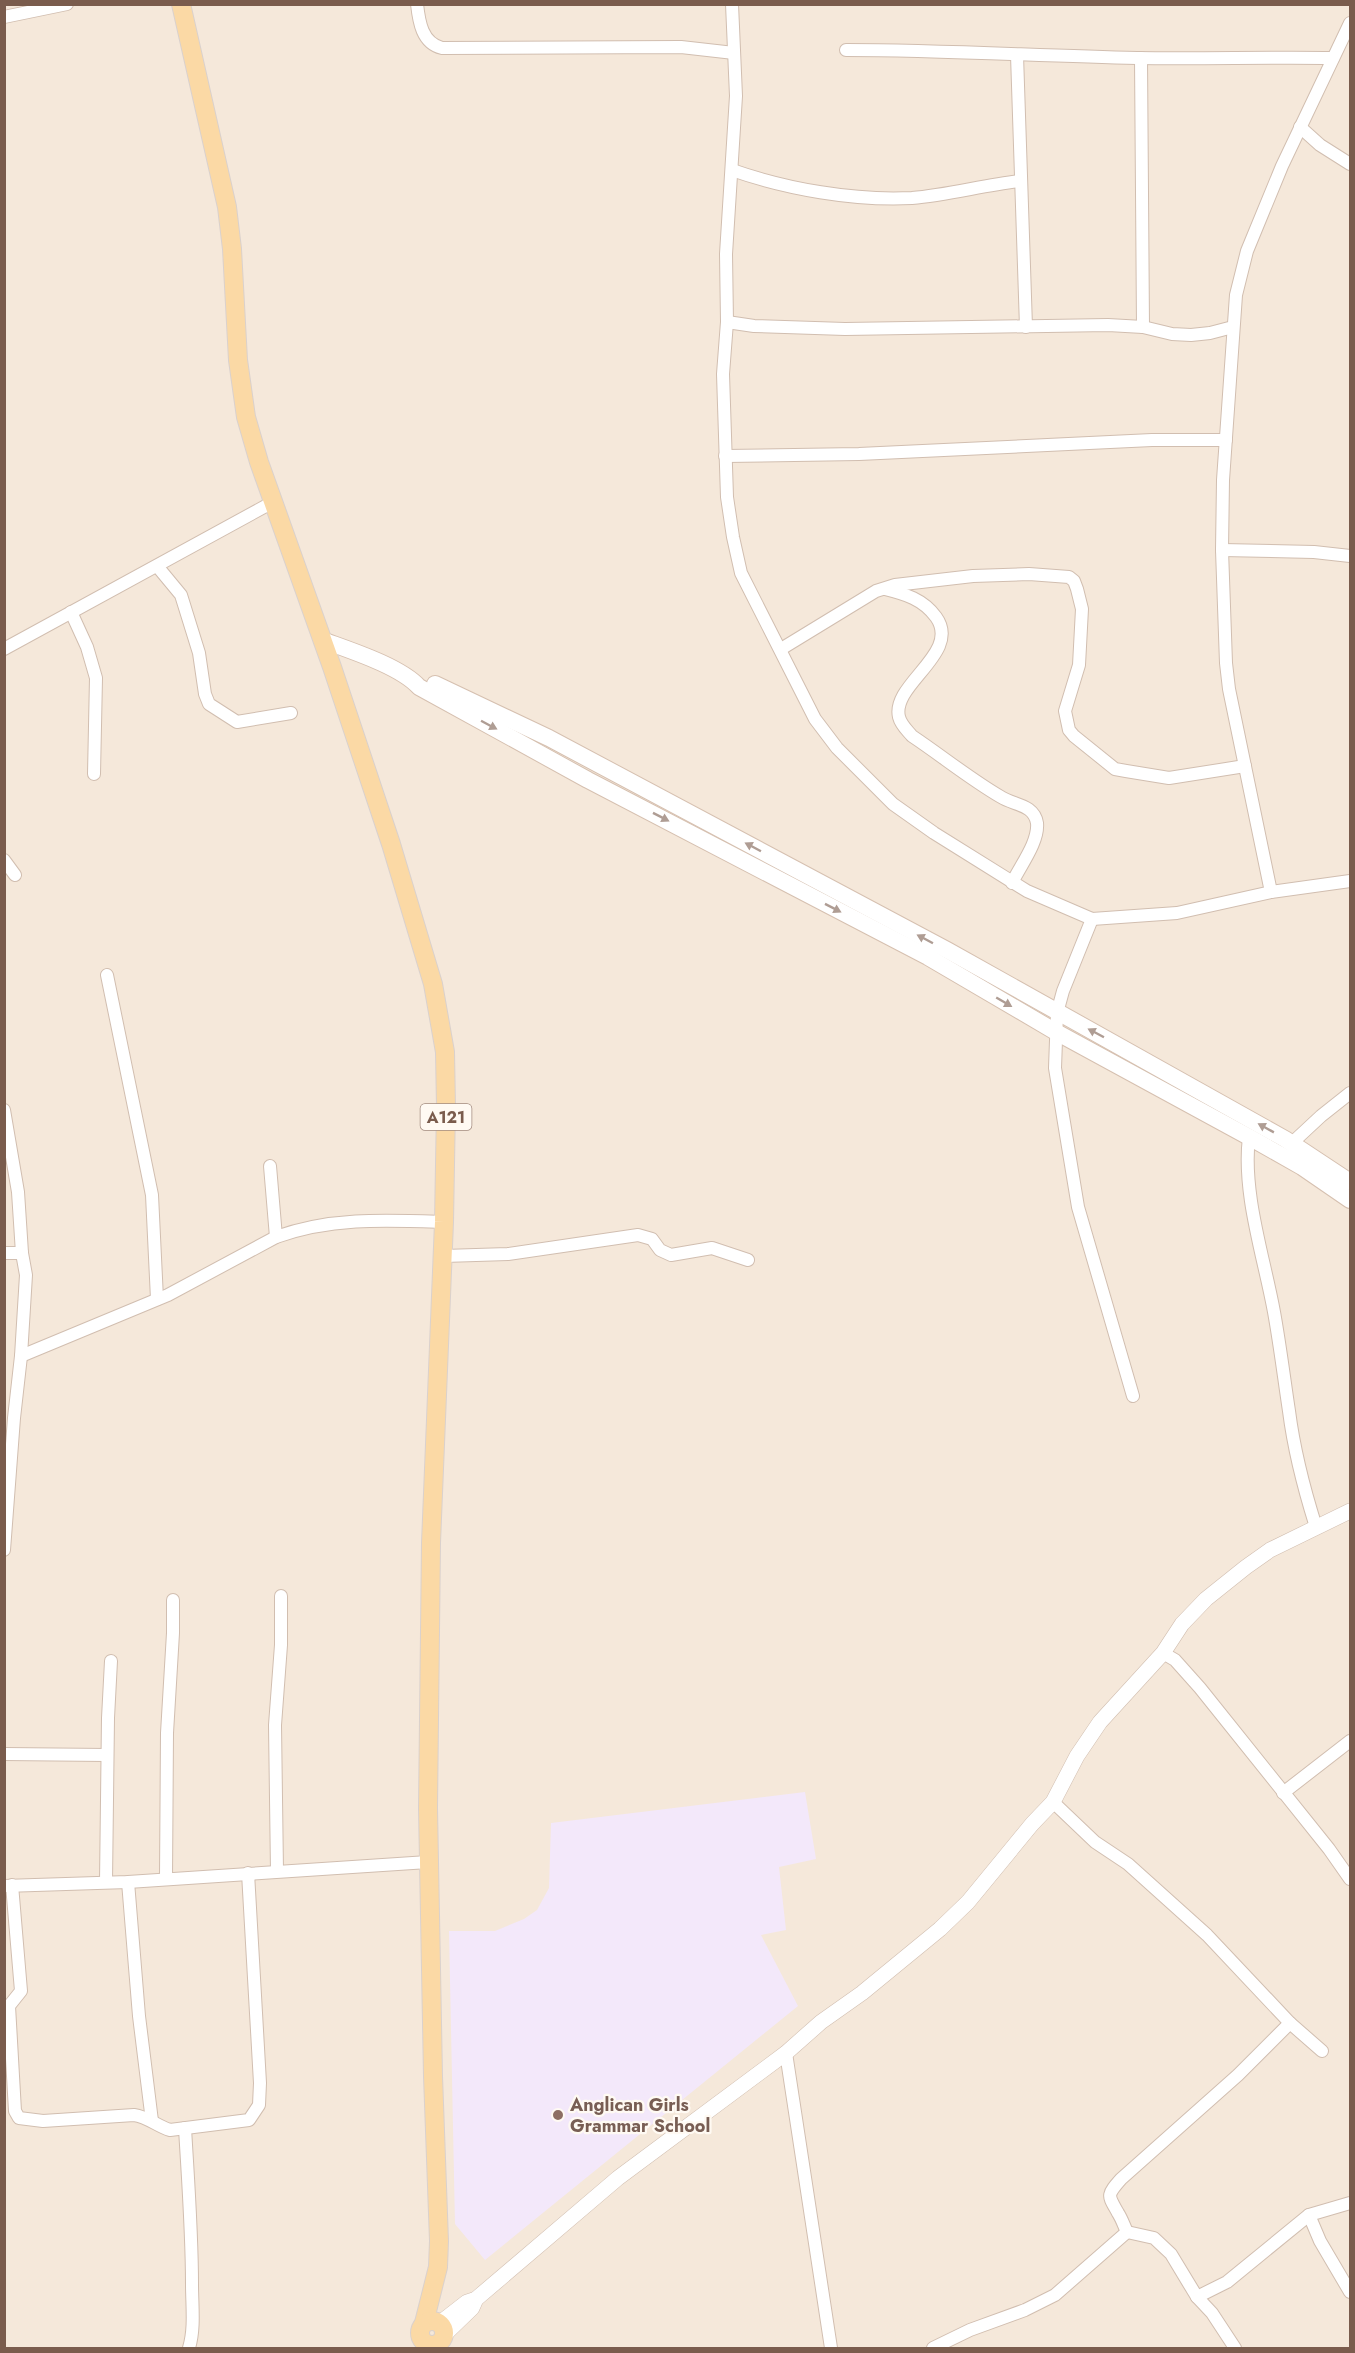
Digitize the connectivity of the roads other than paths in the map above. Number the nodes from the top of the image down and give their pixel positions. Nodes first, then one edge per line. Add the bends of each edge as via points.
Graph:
1 (66, 4) edge
2 (181, 4) edge
3 (417, 4) edge
4 (732, 4) edge
5 (4, 17) edge
6 (1350, 23) edge
7 (846, 50) dead end
8 (734, 53) junction
9 (1017, 55) junction
10 (1141, 58) junction
11 (1333, 58) junction
12 (1300, 127) junction
13 (1350, 164) edge
14 (732, 170) junction
15 (1020, 181) junction
16 (727, 322) junction
17 (1026, 327) junction
18 (1143, 327) junction
19 (1233, 327) junction
20 (1226, 440) junction
21 (725, 456) junction
22 (273, 502) junction
23 (1222, 550) junction
24 (1350, 556) edge
25 (158, 566) junction
26 (884, 588) junction
27 (71, 612) junction
28 (322, 640) junction
29 (4, 649) edge
30 (781, 649) junction
31 (412, 679) junction
32 (291, 713) dead end
33 (1245, 766) junction
34 (94, 774) dead end
35 (4, 860) edge
36 (15, 875) dead end
37 (1350, 881) edge
38 (1012, 883) junction
39 (1271, 892) junction
40 (1092, 919) junction
41 (106, 975) dead end
42 (1057, 1013) junction
43 (1056, 1032) junction
44 (1350, 1093) edge
45 (4, 1110) edge
46 (1249, 1137) junction
47 (1292, 1143) junction
48 (270, 1166) dead end
49 (1350, 1182) edge
50 (1350, 1200) edge
51 (444, 1222) junction
52 (276, 1237) junction
53 (4, 1253) edge
54 (22, 1253) junction
55 (444, 1256) junction
56 (748, 1260) dead end
57 (157, 1299) junction
58 (21, 1356) junction
59 (1134, 1396) dead end
60 (1350, 1511) edge
61 (1316, 1527) junction
62 (4, 1550) edge
63 (281, 1596) dead end
64 (172, 1600) dead end
65 (1163, 1653) junction
66 (111, 1661) dead end
67 (1350, 1741) edge
68 (4, 1754) edge
69 (107, 1755) junction
70 (1283, 1793) junction
71 (1053, 1802) junction
72 (428, 1862) junction
73 (278, 1871) junction
74 (248, 1873) junction
75 (166, 1879) junction
76 (1350, 1879) edge
77 (106, 1882) junction
78 (128, 1882) junction
79 (8, 1886) edge
80 (19, 1995) junction
81 (4, 1996) edge
82 (1290, 2023) junction
83 (1322, 2051) dead end
84 (786, 2053) junction
85 (152, 2121) junction
86 (185, 2128) junction
87 (1350, 2203) edge
88 (1309, 2215) junction
89 (1127, 2232) junction
90 (1350, 2292) edge
91 (1197, 2297) junction
92 (430, 2335) edge
93 (189, 2349) edge
94 (831, 2349) edge
95 (933, 2349) edge
96 (1235, 2349) edge

1 - 5 street
2 - 22 main road, A121 via 227,207 246,417
3 - 8 street via 424,35 442,48 681,47
4 - 8 street
6 - 11 street
7 - 9 street
8 - 14 street
9 - 10 street
9 - 15 street
10 - 11 street
10 - 18 street
11 - 12 street
12 - 13 street
12 - 19 street via 1247,251
14 - 15 street via 840,195 886,199
14 - 16 street via 726,254
15 - 17 street
16 - 17 street via 845,329
16 - 21 street via 723,374
17 - 18 street
18 - 19 street via 1172,334 1210,333
19 - 20 street
20 - 21 street
20 - 23 street
21 - 30 street via 732,537 741,573
22 - 25 street
22 - 28 main road, A121
23 - 24 street
23 - 33 street via 1226,663
25 - 27 street
25 - 32 street via 181,595 199,653 209,704 237,722
26 - 30 street
26 - 33 street via 974,576 1069,577 1074,581 1082,609 1079,665 1065,711 1068,730 1115,769 1169,778
26 - 38 street via 925,604 943,631 935,654 899,706 903,726 1003,799 1028,808 1036,819 1033,842
27 - 29 street
27 - 34 street via 96,678
28 - 31 main road
28 - 51 main road, A121 via 392,844 438,1008 445,1052
30 - 38 street via 815,719 859,772 893,804
42 -> 31 main road via 549,738 422,678
31 -> 43 main road via 419,687 588,780 928,957
33 - 39 street
35 - 36 street
37 - 39 street
38 - 40 street
39 - 40 street via 1177,913
40 - 42 street
41 - 57 street via 152,1195
42 - 43 street
47 -> 42 main road
43 - 46 main road
43 - 59 street via 1054,1068 1072,1180
44 - 47 street
45 - 54 street via 18,1192
46 - 50 main road
46 - 61 street via 1246,1158 1260,1254 1277,1327 1304,1486
47 - 49 main road
48 - 52 street
51 - 52 street via 351,1222
51 - 55 main road, A121
52 - 57 street
53 - 54 street
54 - 58 street via 26,1275
55 - 56 street via 508,1254 638,1235 652,1239 660,1250 671,1255 712,1248
55 - 72 main road, A121 via 431,1543
57 - 58 street
58 - 62 street
60 - 61 street
61 - 65 street via 1270,1550 1206,1599 1182,1624
63 - 73 street via 275,1725
64 - 75 street
65 - 70 street via 1175,1660 1200,1688
65 - 71 street via 1100,1722
66 - 69 street
67 - 70 street
68 - 69 street
69 - 77 street
70 - 76 street
71 - 82 street via 1207,1935
71 - 84 street via 940,1929
72 - 73 street
72 - 92 main road, A121 via 440,2298
73 - 74 street
74 - 75 street
74 - 86 street via 259,2105 249,2120
75 - 78 street
77 - 78 street
77 - 79 street
78 - 85 street
79 - 80 street via 21,1982
80 - 81 street
80 - 85 street via 9,2006 15,2111 19,2118 43,2121 134,2115
82 - 83 street
82 - 89 street via 1111,2190 1110,2202
84 - 92 street via 618,2178 476,2299 472,2308
84 - 94 street
85 - 86 street via 170,2130
86 - 93 street via 192,2260 193,2325
87 - 88 street
88 - 90 street
88 - 91 street via 1227,2282
89 - 91 street via 1154,2238 1171,2254
89 - 95 street via 1055,2295
91 - 96 street

